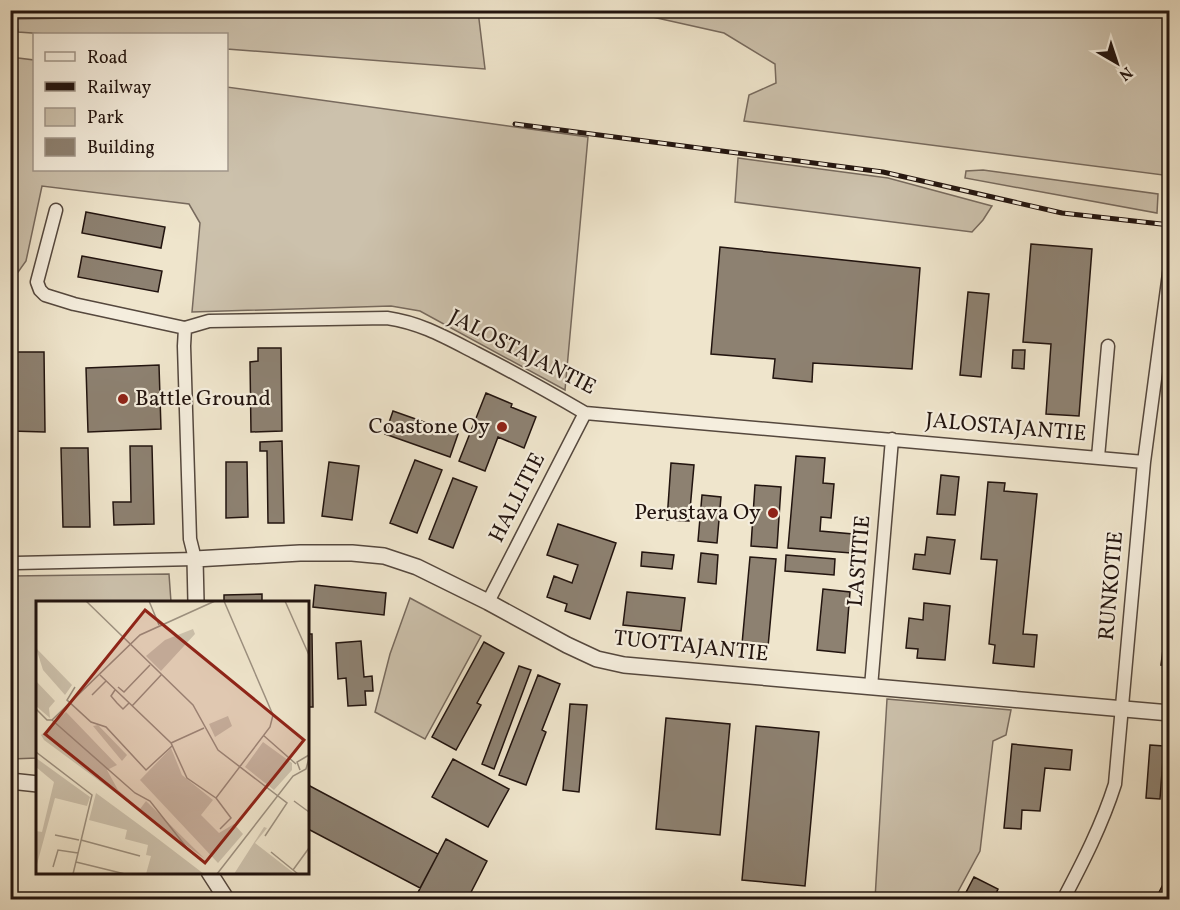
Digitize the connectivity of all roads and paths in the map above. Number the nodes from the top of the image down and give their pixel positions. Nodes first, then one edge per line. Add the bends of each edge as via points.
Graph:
1 (56, 210) dead end
2 (1170, 266) edge
3 (185, 328) junction
4 (1108, 346) dead end
5 (585, 413) junction
6 (892, 439) junction
7 (1098, 457) junction
8 (1144, 462) junction
9 (195, 559) junction
10 (16, 564) dead end
11 (196, 601) edge
12 (488, 602) junction
13 (871, 687) junction
14 (1122, 708) junction
15 (1170, 712) edge
16 (10, 781) edge
17 (36, 784) edge
18 (10, 790) edge
19 (210, 874) edge
20 (1063, 899) edge
21 (227, 900) edge

1 - 3 street via 37,282 45,295
2 - 8 street, RUNKOTIE
3 - 5 street, JALOSTAJANTIE via 209,321 406,321 426,327
3 - 9 street via 190,539
4 - 7 street
5 - 6 street, JALOSTAJANTIE
5 - 12 street, HALLITIE
6 - 7 street, JALOSTAJANTIE
6 - 13 street, LASTITIE
7 - 8 street, JALOSTAJANTIE
8 - 14 street, RUNKOTIE
9 - 10 street
9 - 11 street
9 - 12 street, TUOTTAJANTIE via 300,553 384,556 417,567
12 - 13 street, TUOTTAJANTIE via 597,659
13 - 14 street, TUOTTAJANTIE
14 - 15 street, TUOTTAJANTIE
14 - 20 street, RUNKOTIE via 1115,784 1096,837
16 - 17 street
17 - 18 street
19 - 21 street

